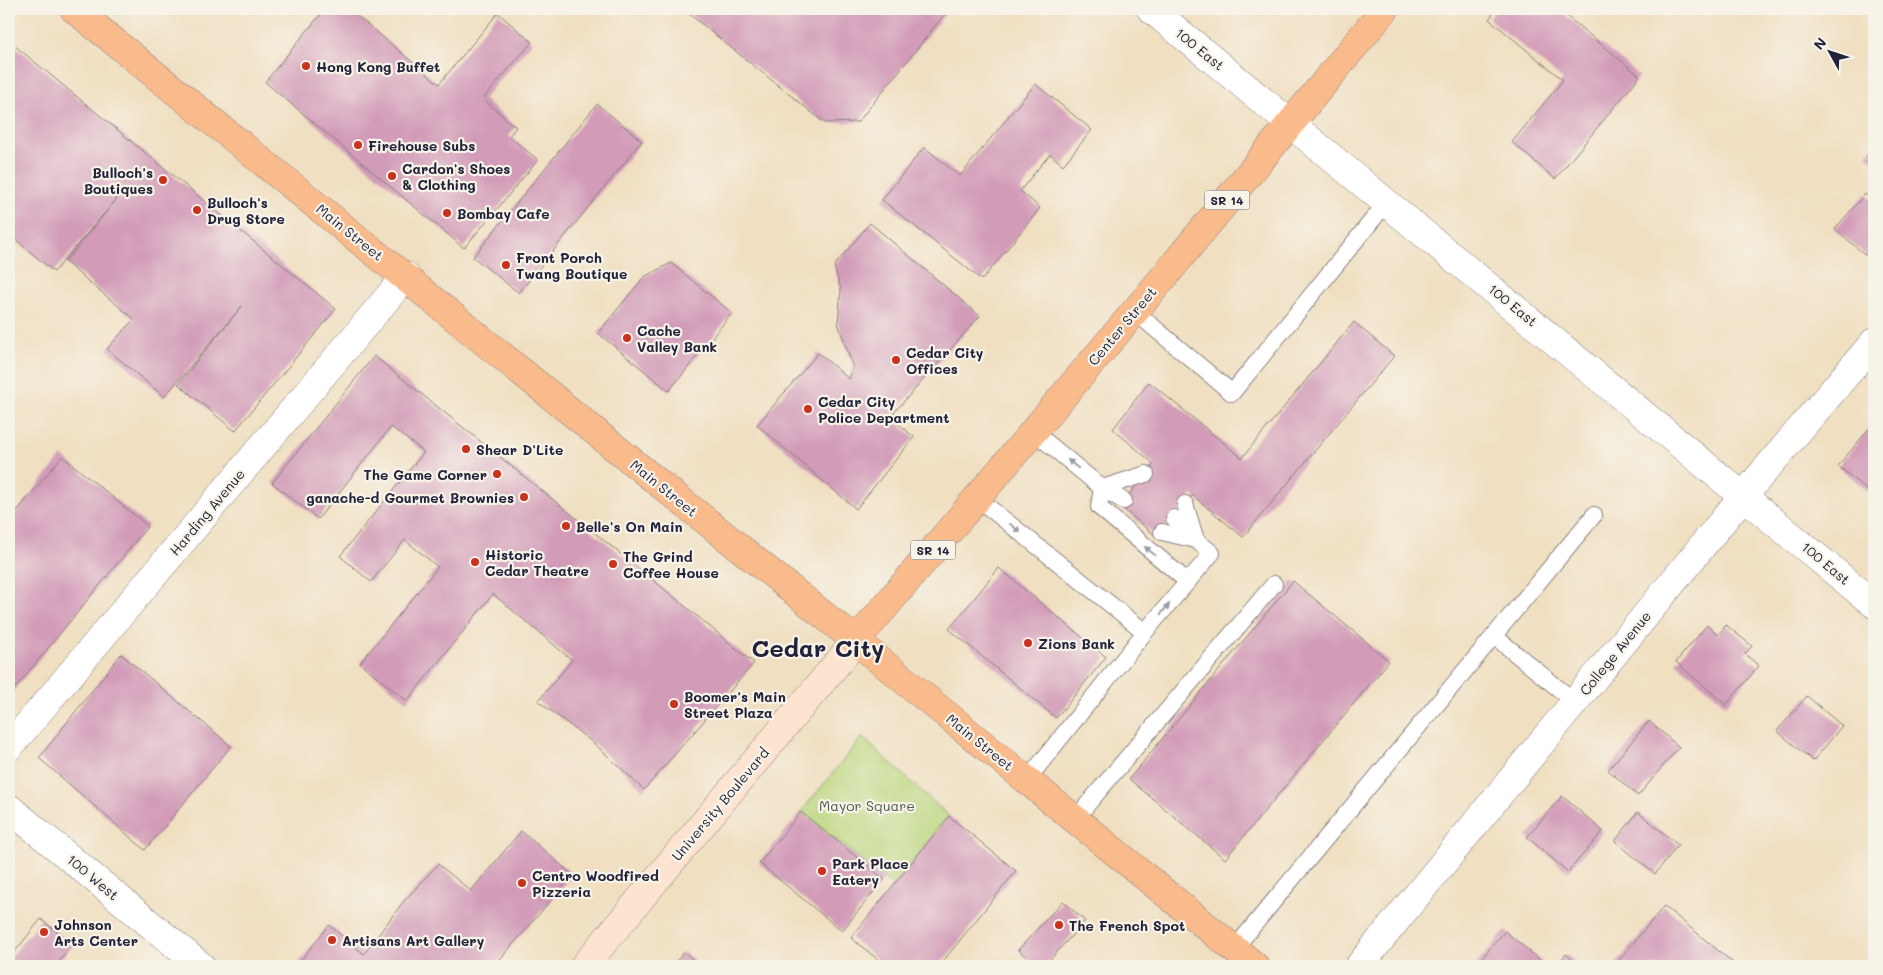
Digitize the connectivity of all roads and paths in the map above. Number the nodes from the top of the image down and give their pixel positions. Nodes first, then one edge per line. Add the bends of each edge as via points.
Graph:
1 (74, 9) edge
2 (1151, 9) edge
3 (1385, 9) edge
4 (1291, 123) junction
5 (1387, 202) junction
6 (406, 276) junction
7 (1134, 311) junction
8 (1874, 342) edge
9 (1033, 431) junction
10 (1146, 474) dead end
11 (1102, 488) junction
12 (1134, 488) dead end
13 (1744, 495) junction
14 (977, 498) junction
15 (1124, 501) dead end
16 (1185, 504) dead end
17 (1594, 515) dead end
18 (1174, 518) dead end
19 (1162, 532) dead end
20 (1196, 540) junction
21 (1188, 582) junction
22 (1274, 584) dead end
23 (1874, 604) edge
24 (1145, 632) junction
25 (1494, 636) junction
26 (856, 641) junction
27 (1575, 702) junction
28 (9, 747) edge
29 (1027, 780) junction
30 (9, 808) edge
31 (1075, 819) junction
32 (1234, 949) junction
33 (201, 966) edge
34 (584, 966) edge
35 (1255, 966) edge
36 (1359, 966) edge

1 - 6 main road, Main Street
2 - 4 street, 100 East
3 - 4 main road, Center Street / SR 14
4 - 5 street, 100 East
4 - 7 main road, Center Street / SR 14
5 - 7 lane via 1232,393
5 - 13 street, 100 East
6 - 26 main road, Main Street
6 - 28 street, Harding Avenue
7 - 9 main road, Center Street / SR 14
8 - 13 street, College Avenue
11 -> 9 lane
9 - 14 main road, Center Street / SR 14
10 - 11 lane
11 - 12 lane
11 - 15 lane
21 -> 11 lane via 1099,507
13 - 23 street, 100 East
13 - 27 street, College Avenue
14 -> 24 lane
14 - 26 main road, Center Street / SR 14
16 - 20 lane
17 - 25 lane
18 - 20 lane
19 - 20 lane
20 - 21 lane via 1212,553
24 -> 21 lane
22 - 31 lane
24 - 29 lane
25 - 27 lane
25 - 32 lane
26 - 29 main road, Main Street
26 - 34 main road, University Boulevard
27 - 36 street, College Avenue
29 - 31 main road, Main Street
30 - 33 street, 100 West
31 - 32 main road, Main Street
32 - 35 main road, Main Street

